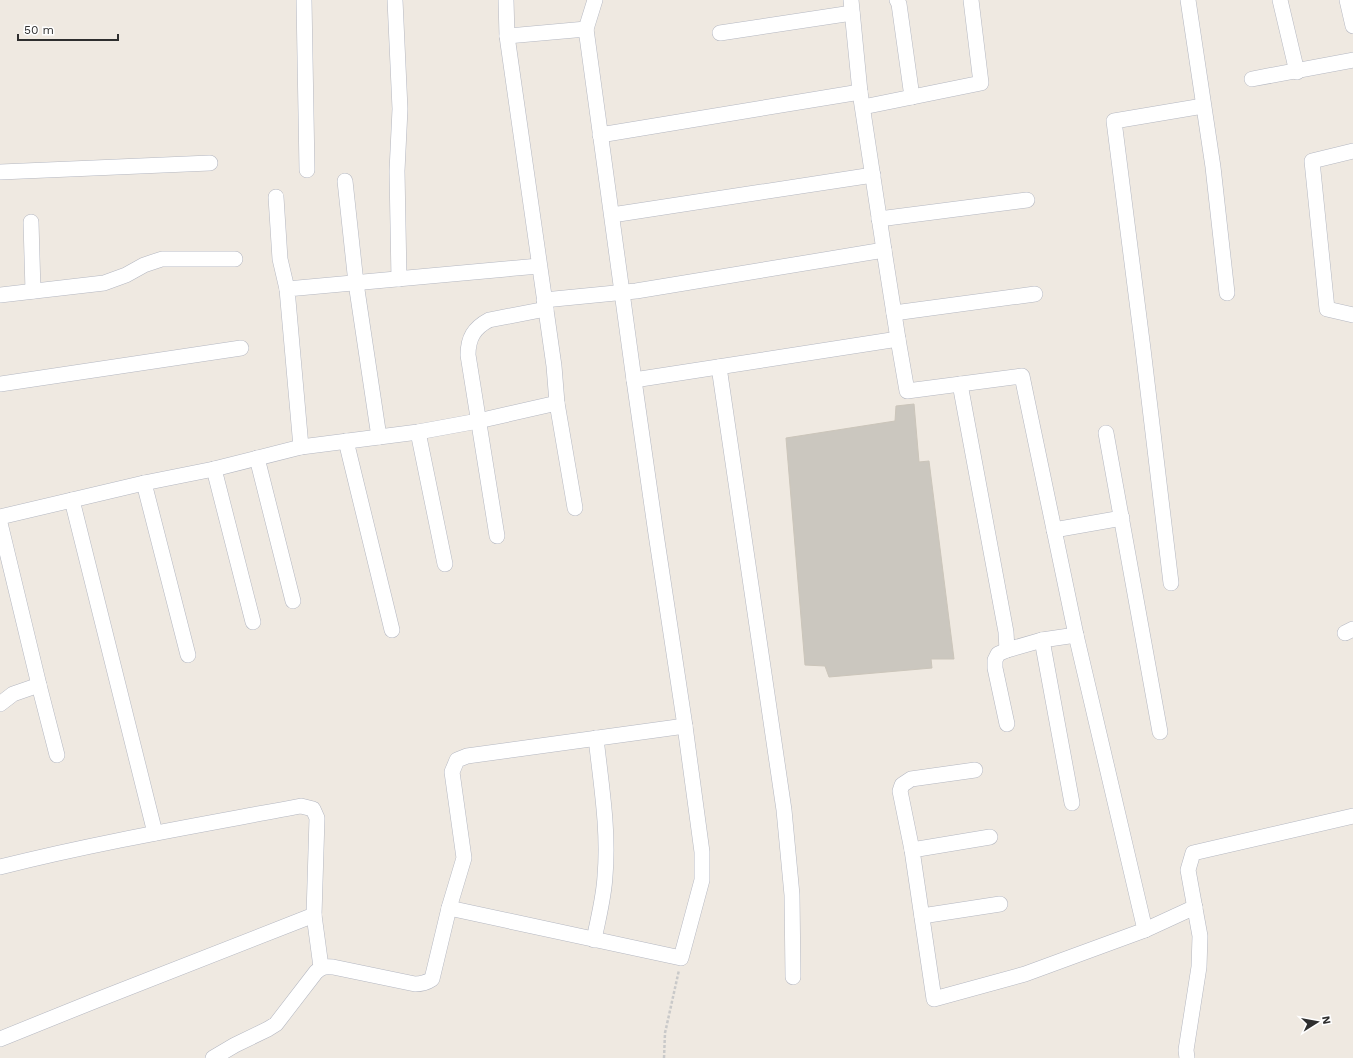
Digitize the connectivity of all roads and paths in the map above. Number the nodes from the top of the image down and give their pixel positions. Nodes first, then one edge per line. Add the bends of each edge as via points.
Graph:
1 (304, 0) edge
2 (396, 0) edge
3 (506, 0) edge
4 (595, 0) edge
5 (897, 0) edge
6 (971, 0) edge
7 (1188, 0) edge
8 (1280, 0) edge
9 (1347, 0) edge
10 (851, 6) edge
11 (1353, 26) edge
12 (586, 29) junction
13 (720, 33) dead end
14 (507, 36) junction
15 (1353, 60) edge
16 (1297, 72) junction
17 (1252, 79) dead end
18 (860, 92) junction
19 (912, 97) junction
20 (1203, 106) junction
21 (863, 107) junction
22 (600, 135) junction
23 (1353, 151) edge
24 (210, 163) dead end
25 (307, 170) dead end
26 (0, 172) edge
27 (873, 175) junction
28 (345, 180) dead end
29 (276, 197) dead end
30 (1027, 200) dead end
31 (612, 214) junction
32 (879, 219) junction
33 (31, 222) dead end
34 (884, 250) junction
35 (236, 259) dead end
36 (539, 266) junction
37 (399, 279) junction
38 (356, 283) junction
39 (287, 289) junction
40 (32, 291) junction
41 (622, 292) junction
42 (1227, 293) dead end
43 (1035, 294) dead end
44 (0, 295) edge
45 (545, 304) junction
46 (894, 313) junction
47 (1353, 315) edge
48 (898, 339) junction
49 (241, 348) dead end
50 (719, 367) junction
51 (634, 380) junction
52 (0, 384) edge
53 (960, 384) junction
54 (557, 403) junction
55 (478, 421) junction
56 (418, 432) junction
57 (1106, 433) dead end
58 (379, 437) junction
59 (346, 441) junction
60 (301, 447) junction
61 (257, 458) junction
62 (214, 469) junction
63 (144, 483) junction
64 (72, 500) junction
65 (575, 508) dead end
66 (0, 517) edge
67 (1122, 518) junction
68 (0, 523) edge
69 (1054, 530) junction
70 (497, 536) dead end
71 (445, 564) dead end
72 (1171, 583) dead end
73 (293, 601) dead end
74 (253, 622) dead end
75 (392, 630) dead end
76 (1076, 635) junction
77 (1042, 640) junction
78 (1007, 650) junction
79 (188, 655) dead end
80 (39, 685) junction
81 (0, 704) edge
82 (1007, 724) dead end
83 (685, 726) junction
84 (1160, 732) dead end
85 (596, 738) junction
86 (58, 755) dead end
87 (976, 770) dead end
88 (1072, 803) dead end
89 (1353, 816) edge
90 (155, 834) junction
91 (990, 837) dead end
92 (912, 850) junction
93 (0, 867) edge
94 (1000, 904) dead end
95 (1195, 907) junction
96 (449, 908) junction
97 (314, 915) junction
98 (922, 916) junction
99 (1145, 930) junction
100 (594, 940) junction
101 (681, 958) junction
102 (321, 967) junction
103 (793, 977) dead end
104 (0, 1039) edge
105 (213, 1058) edge
106 (664, 1058) edge
107 (1186, 1058) edge

1 - 25 street
2 - 37 street via 400,109 396,172
3 - 14 street
4 - 12 street
5 - 19 street
6 - 19 street via 981,83
7 - 20 street
8 - 16 street
9 - 11 street
10 - 13 street
10 - 18 street
12 - 14 street
12 - 22 street
14 - 36 street
15 - 16 street
16 - 17 street
18 - 21 street
18 - 22 street
19 - 21 street
20 - 42 street
20 - 72 street via 1114,121
21 - 27 street
22 - 31 street
23 - 47 street via 1312,161 1327,309
24 - 26 street
27 - 31 street
27 - 32 street
28 - 38 street
29 - 39 street via 280,260
30 - 32 street
31 - 41 street
32 - 34 street
33 - 40 street
34 - 41 street
34 - 46 street
35 - 40 street via 162,259 104,283
36 - 37 street
36 - 45 street
37 - 38 street
38 - 39 street
38 - 58 street
39 - 60 street
40 - 44 street
41 - 45 street
41 - 51 street
43 - 46 street
45 - 54 street
45 - 55 street via 489,320 480,325 470,338 468,355
46 - 48 street
48 - 50 street
48 - 53 street via 907,391
49 - 52 street
50 - 51 street
50 - 103 street via 784,810 792,895
51 - 83 street
53 - 69 street via 1022,376
53 - 78 street via 1006,632
54 - 55 street
54 - 65 street
55 - 56 street
55 - 70 street
56 - 58 street
56 - 71 street
57 - 67 street
58 - 59 street
59 - 60 street
59 - 75 street
60 - 61 street
61 - 62 street
61 - 73 street
62 - 63 street
62 - 74 street
63 - 64 street
63 - 79 street
64 - 66 street
64 - 90 street
67 - 69 street
67 - 84 street
68 - 80 street
69 - 76 street
76 - 77 street
76 - 99 street
77 - 78 street
77 - 88 street
78 - 82 street via 998,654 995,660
80 - 81 street via 13,694
80 - 86 street
83 - 85 street
83 - 101 street via 702,852 702,880
85 - 96 street via 467,756 456,760 452,772 464,858
85 - 100 street via 606,857 605,878
87 - 92 street via 911,779 902,785 900,792
89 - 95 street via 1193,852 1188,870
90 - 93 street
90 - 97 street via 301,806 313,809 317,818
91 - 92 street
92 - 98 street
94 - 98 street
95 - 99 street
95 - 107 street via 1200,936 1199,967
96 - 100 street
96 - 102 street via 434,974 427,982 415,984 334,967
97 - 102 street
97 - 104 street
98 - 99 street via 934,999 1025,974
100 - 101 street
101 - 106 path via 665,1033
102 - 105 street via 276,1024

